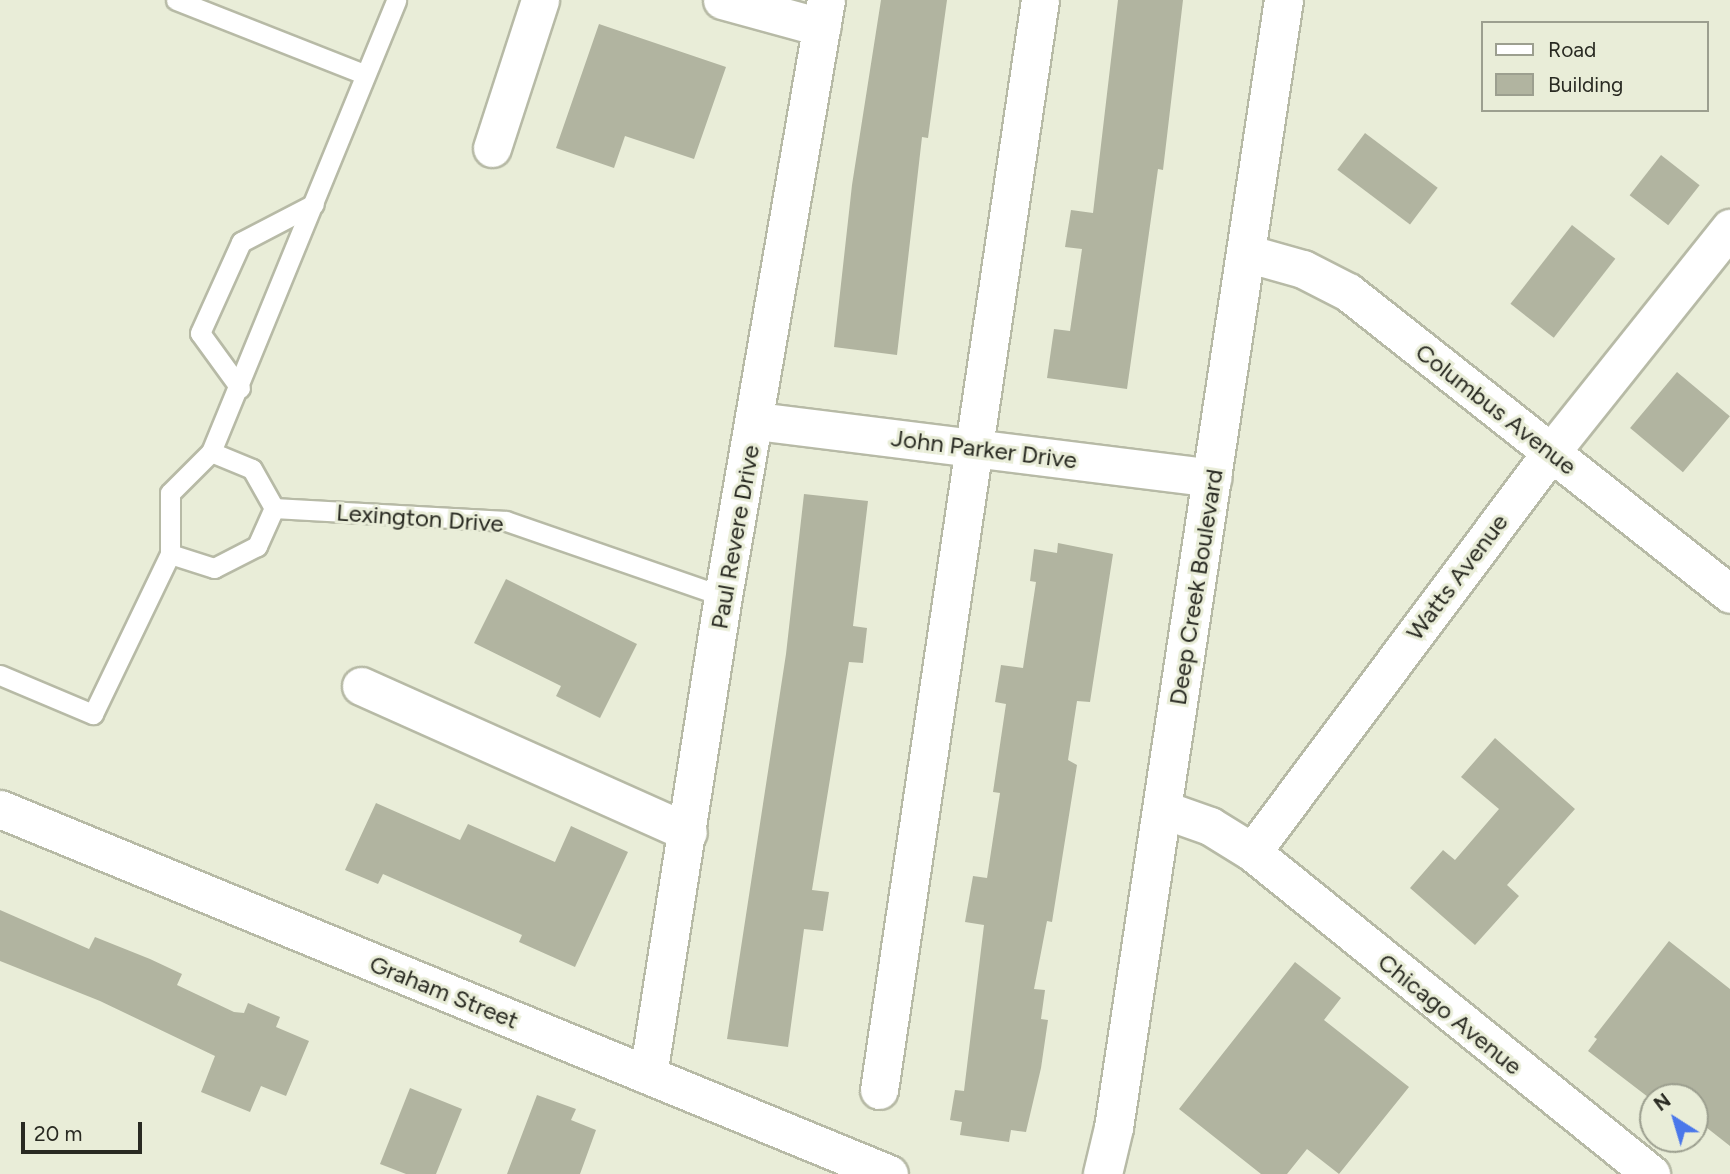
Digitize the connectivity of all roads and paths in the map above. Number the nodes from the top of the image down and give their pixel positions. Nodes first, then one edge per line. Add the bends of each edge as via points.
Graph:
1 (176, 0) edge
2 (396, 0) edge
3 (540, 0) edge
4 (722, 0) edge
5 (1040, 0) edge
6 (1284, 0) edge
7 (824, 14) edge
8 (364, 74) junction
9 (492, 148) dead end
10 (314, 204) junction
11 (1730, 228) edge
12 (1246, 253) junction
13 (240, 388) junction
14 (756, 421) junction
15 (973, 448) junction
16 (211, 452) junction
17 (1551, 452) junction
18 (1212, 478) junction
19 (274, 508) junction
20 (170, 554) junction
21 (1730, 594) edge
22 (723, 596) junction
23 (0, 675) edge
24 (361, 686) dead end
25 (0, 809) edge
26 (1162, 809) junction
27 (688, 832) junction
28 (1252, 852) junction
29 (648, 1075) junction
30 (879, 1090) dead end
31 (889, 1174) edge
32 (1103, 1174) edge
33 (1651, 1174) edge

1 - 8 lane
2 - 8 lane
3 - 9 street
4 - 7 street
5 - 15 street
6 - 12 street, Deep Creek Boulevard
7 - 14 street, Paul Revere Drive
8 - 10 lane
10 - 13 lane
10 - 13 lane via 242,242 200,333
11 - 17 street, Watts Avenue
12 - 17 street, Columbus Avenue via 1303,269 1348,292
12 - 18 street, Deep Creek Boulevard
13 - 16 lane
14 - 15 street, John Parker Drive
14 - 22 street, Paul Revere Drive
15 - 18 street, John Parker Drive
15 - 30 street
16 - 19 lane via 252,469
16 - 20 lane via 170,493
17 - 21 street, Columbus Avenue
17 - 28 street, Watts Avenue
18 - 26 street, Deep Creek Boulevard
19 - 20 lane via 257,546 215,568
19 - 22 lane, Lexington Drive via 506,521
20 - 23 lane via 93,714
22 - 27 street, Paul Revere Drive
24 - 27 street
25 - 29 street, Graham Street
26 - 28 street via 1209,826
26 - 32 street, Deep Creek Boulevard
27 - 29 street, Paul Revere Drive
28 - 33 street, Chicago Avenue
29 - 31 street, Graham Street

